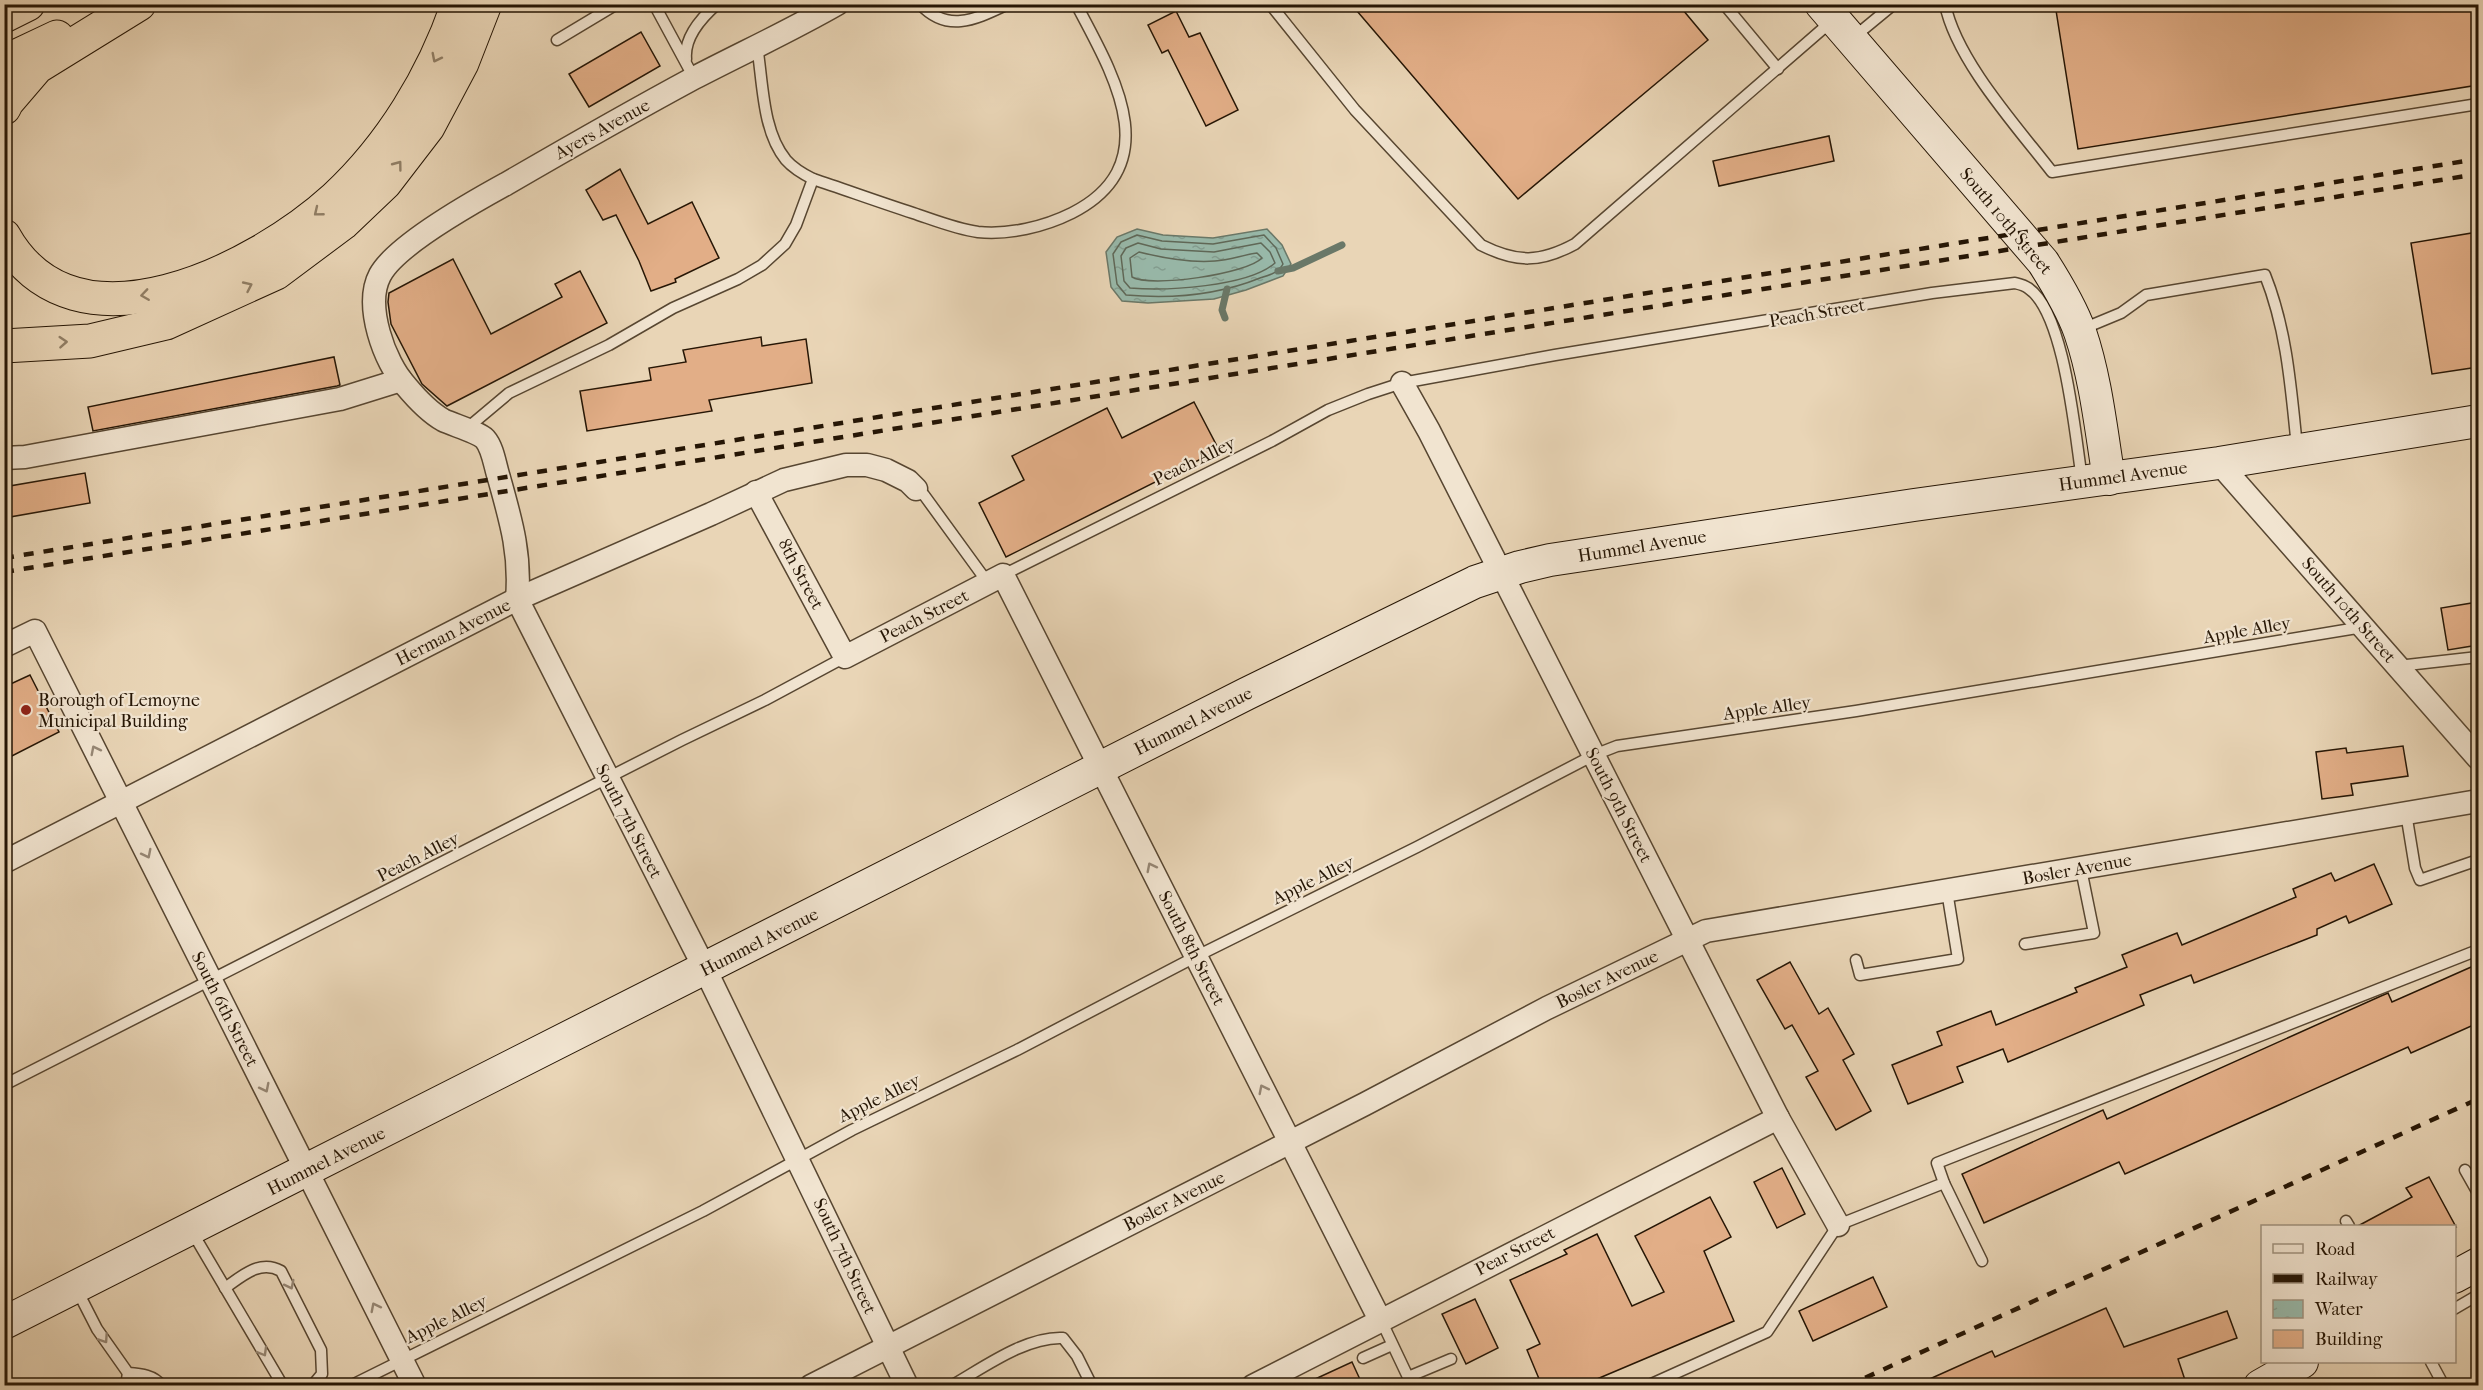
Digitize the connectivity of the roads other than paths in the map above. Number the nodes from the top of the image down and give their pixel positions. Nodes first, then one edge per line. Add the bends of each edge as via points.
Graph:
1 (28, 4) edge
2 (124, 4) edge
3 (139, 4) edge
4 (458, 4) edge
5 (484, 4) edge
6 (617, 4) edge
7 (654, 4) edge
8 (717, 4) edge
9 (837, 4) edge
10 (920, 4) edge
11 (1008, 4) edge
12 (1076, 4) edge
13 (1269, 4) edge
14 (1724, 4) edge
15 (1894, 4) edge
16 (1945, 4) edge
17 (4, 16) edge
18 (1836, 21) edge
19 (557, 40) dead end
20 (757, 45) junction
21 (4, 62) edge
22 (1778, 69) junction
23 (690, 72) junction
24 (2478, 105) edge
25 (4, 108) edge
26 (813, 179) junction
27 (4, 236) edge
28 (2079, 330) junction
29 (4, 346) edge
30 (400, 381) junction
31 (1402, 383) junction
32 (2478, 421) edge
33 (465, 430) junction
34 (2298, 451) junction
35 (4, 458) edge
36 (2219, 462) junction
37 (2096, 481) junction
38 (916, 489) joint
39 (756, 492) junction
40 (1500, 573) junction
41 (996, 579) junction
42 (517, 599) junction
43 (2364, 627) junction
44 (4, 646) edge
45 (845, 657) junction
46 (2478, 657) edge
47 (2398, 666) junction
48 (2476, 752) edge
49 (1594, 755) junction
50 (1102, 768) junction
51 (608, 779) junction
52 (2478, 801) edge
53 (121, 802) junction
54 (2406, 813) junction
55 (2478, 860) edge
56 (4, 862) edge
57 (2081, 868) junction
58 (1947, 891) junction
59 (1688, 940) junction
60 (2025, 944) dead end
61 (2478, 950) edge
62 (1197, 956) junction
63 (1856, 960) dead end
64 (705, 969) junction
65 (209, 980) junction
66 (4, 1084) edge
67 (1778, 1118) junction
68 (1291, 1141) junction
69 (799, 1158) junction
70 (2465, 1170) dead end
71 (307, 1171) junction
72 (1944, 1183) junction
73 (2478, 1193) edge
74 (1838, 1225) junction
75 (191, 1229) junction
76 (1982, 1261) dead end
77 (2478, 1264) edge
78 (2456, 1276) edge
79 (75, 1288) junction
80 (225, 1288) junction
81 (2478, 1295) edge
82 (2456, 1308) edge
83 (1380, 1320) junction
84 (4, 1323) edge
85 (1392, 1345) junction
86 (888, 1347) junction
87 (1363, 1358) dead end
88 (401, 1359) junction
89 (1451, 1359) dead end
90 (2300, 1363) edge
91 (2432, 1363) edge
92 (128, 1373) junction
93 (126, 1386) edge
94 (162, 1386) edge
95 (283, 1386) edge
96 (312, 1386) edge
97 (350, 1386) edge
98 (415, 1386) edge
99 (811, 1386) edge
100 (908, 1386) edge
101 (951, 1386) edge
102 (1092, 1386) edge
103 (1253, 1386) edge
104 (1647, 1386) edge
105 (2260, 1386) edge
106 (2444, 1386) edge

1 - 17 highway
2 - 21 highway
3 - 25 highway via 38,67
4 -> 27 highway via 419,90 368,164 309,219 244,262 202,281 161,293 118,299 84,297 46,282 29,269
29 -> 5 highway via 90,341 166,323 276,273 343,223 385,183 428,127 462,63
6 - 19 lane
7 - 23 lane
8 - 23 lane via 694,29 685,48
9 - 20 street, Ayers Avenue
10 - 11 lane via 942,20 961,22
12 - 26 lane via 1109,66 1126,130 1124,154 1116,176 1089,204 1033,227 1005,233 977,232
13 - 22 lane via 1355,110 1481,245 1500,255 1521,259 1557,254 1575,244
14 - 22 lane
15 - 18 lane
16 - 24 lane via 1959,42 1982,79 2052,172
18 - 22 lane
18 - 28 main road, South 10th Street via 2043,262 2061,289
20 - 23 street, Ayers Avenue
20 - 26 lane via 769,123 777,147 787,161
23 - 30 street, Ayers Avenue via 462,209 416,241 381,274 375,298 377,323 384,350
26 - 33 lane via 785,244 762,265 509,393
28 - 34 lane via 2121,313 2146,295 2265,275 2277,305
28 - 37 main road, South 10th Street via 2091,369
30 - 33 street via 441,419
30 - 35 street via 340,399
31 - 37 lane, Peach Street via 1932,293 2015,283 2027,287 2047,314
31 - 40 street, South 9th Street
31 - 41 lane, Peach Alley via 1328,410
32 - 34 main road, Hummel Avenue
33 - 42 street via 484,439 493,456 516,538
34 - 36 main road, Hummel Avenue
36 - 37 main road, Hummel Avenue
36 - 43 street, South 10th Street
37 - 40 main road, Hummel Avenue via 1550,560
38 - 39 street, Herman Avenue via 886,470 846,465 784,480
38 - 41 lane
39 - 42 street, Herman Avenue
39 - 45 street, 8th Street
40 - 49 street, South 9th Street
40 - 50 main road, Hummel Avenue via 1450,593
41 - 45 street, Peach Street
41 - 50 street, South 8th Street
42 - 51 street, South 7th Street
42 - 53 street, Herman Avenue
43 - 47 street, South 10th Street
43 - 49 lane, Apple Alley via 1856,711 1617,746
53 -> 44 street, South 6th Street via 35,632
45 - 51 lane, Peach Alley
46 - 47 lane
47 - 48 street, South 10th Street
49 - 59 street, South 9th Street
49 - 62 lane, Apple Alley
62 -> 50 street, South 8th Street
50 - 64 main road, Hummel Avenue
51 - 64 street, South 7th Street
51 - 65 lane, Peach Alley
52 - 54 street, Bosler Avenue
53 - 56 street, Herman Avenue
53 -> 65 street, South 6th Street
54 - 55 lane via 2420,880
54 - 57 street, Bosler Avenue
57 - 58 street, Bosler Avenue
57 - 60 lane via 2094,933
58 - 59 street, Bosler Avenue via 1706,931
58 - 63 lane via 1958,959 1860,975
59 - 67 street, South 9th Street
59 - 68 street, Bosler Avenue via 1547,1008
61 - 72 lane via 1937,1163
68 -> 62 street, South 8th Street
62 - 69 lane, Apple Alley
64 - 69 street, South 7th Street
64 - 71 main road, Hummel Avenue
65 - 66 lane, Peach Alley
65 -> 71 street, South 6th Street
67 - 74 street, South 9th Street
67 - 83 street, Pear Street
68 - 83 street, South 8th Street
68 - 86 street, Bosler Avenue
69 - 86 street, South 7th Street
69 - 88 lane, Apple Alley via 703,1211
70 - 73 lane
71 - 75 main road, Hummel Avenue
88 -> 71 street, South 6th Street
72 - 74 lane
72 - 76 lane
74 - 104 lane via 1767,1332
75 - 79 main road, Hummel Avenue
75 - 80 lane
77 - 78 main road
79 - 84 main road, Hummel Avenue
79 -> 92 lane via 97,1329
80 -> 95 lane
80 -> 96 lane via 252,1270 275,1267 281,1271 321,1350 322,1374
81 - 82 lane
83 - 85 lane
83 - 103 street, Pear Street
85 - 87 lane
85 - 89 lane via 1408,1377
86 - 99 street, Bosler Avenue
86 - 100 street, South 7th Street
88 - 97 lane, Apple Alley
88 - 98 street, South 6th Street
90 - 105 main road
91 - 106 lane
92 - 93 lane
92 - 94 lane via 148,1376
101 - 102 lane via 1030,1343 1063,1338

